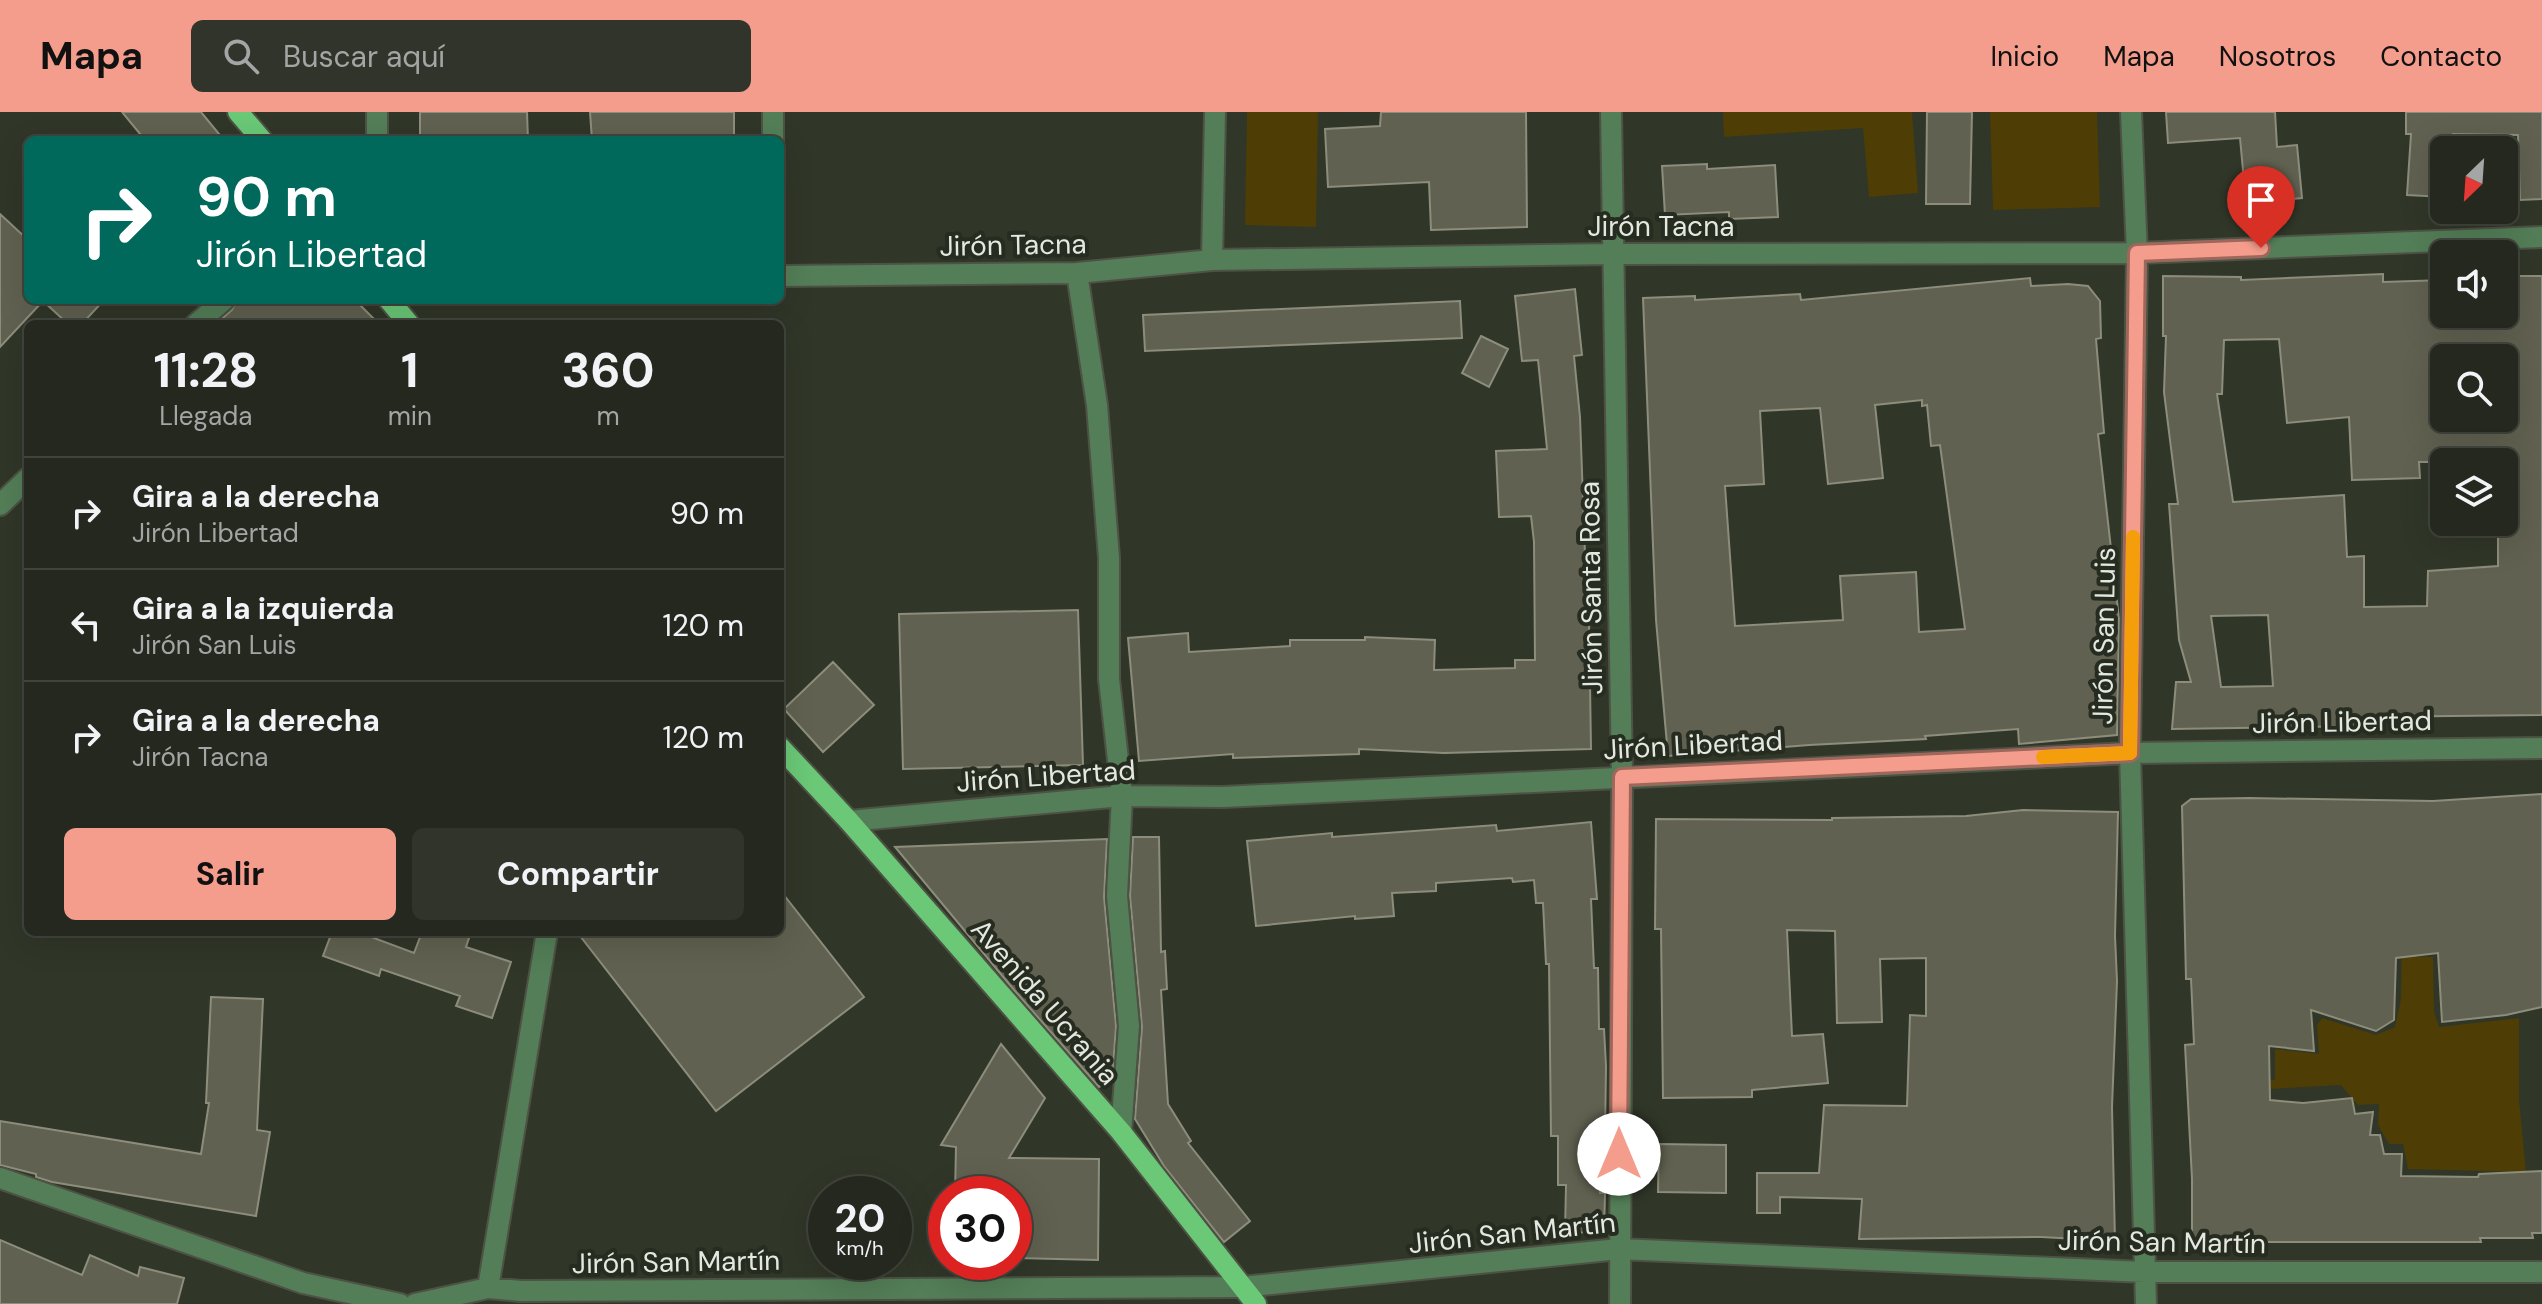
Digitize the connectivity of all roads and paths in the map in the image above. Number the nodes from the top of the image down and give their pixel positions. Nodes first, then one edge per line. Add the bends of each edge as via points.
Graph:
1 (238, 112) edge
2 (377, 112) edge
3 (773, 112) edge
4 (1215, 112) edge
5 (1611, 112) edge
6 (2131, 112) edge
7 (259, 136) edge
8 (377, 136) edge
9 (773, 136) edge
10 (2542, 237) edge
11 (2137, 253) junction
12 (1613, 254) junction
13 (1212, 260) junction
14 (1077, 273) junction
15 (784, 276) edge
16 (219, 304) edge
17 (392, 304) edge
18 (201, 320) edge
19 (406, 320) edge
20 (24, 482) edge
21 (0, 505) edge
22 (2542, 748) edge
23 (784, 751) edge
24 (2130, 753) junction
25 (1622, 777) junction
26 (1122, 796) junction
27 (849, 821) junction
28 (546, 936) edge
29 (1121, 1132) junction
30 (0, 1178) edge
31 (1619, 1249) junction
32 (2144, 1272) junction
33 (2542, 1272) edge
34 (1242, 1287) junction
35 (488, 1288) junction
36 (872, 1296) edge
37 (1147, 1296) edge
38 (593, 1297) edge
39 (400, 1304) edge
40 (415, 1304) edge
41 (1256, 1304) edge
42 (1620, 1304) edge
43 (2146, 1304) edge

1 - 7 main road
2 - 8 street
3 - 9 street
4 - 13 street
5 - 12 street, Jirón Santa Rosa
6 - 11 street, Jirón San Luis
10 - 11 street, Jirón Tacna
11 - 12 street, Jirón Tacna
11 - 24 street, Jirón San Luis
12 - 13 street, Jirón Tacna
12 - 25 street, Jirón Santa Rosa
13 - 14 street, Jirón Tacna
14 - 15 street, Jirón Tacna
14 - 26 street via 1097,405 1109,558 1109,679
16 - 18 street
17 - 19 main road
20 - 21 street
22 - 24 street, Jirón Libertad
23 - 27 main road, Avenida Ucrania
24 - 25 street, Jirón Libertad
24 - 32 street, Jirón San Luis
25 - 26 street, Jirón Libertad via 1223,797
25 - 31 street, Jirón Santa Rosa
26 - 27 street, Jirón Libertad
26 - 29 street via 1117,896 1129,1026
27 - 29 main road, Avenida Ucrania
28 - 35 street
29 - 34 main road, Avenida Ucrania
30 - 39 street via 303,1283
31 - 32 street, Jirón San Martín
31 - 34 street, Jirón San Martín
31 - 42 street, Jirón Santa Rosa
32 - 33 street, Jirón San Martín
32 - 43 street, Jirón San Luis
34 - 37 street, Jirón San Martín
34 - 41 main road, Avenida Ucrania
35 - 38 street, Jirón San Martín
35 - 40 street, Jirón San Martín
36 - 37 street, Jirón San Martín
36 - 38 street, Jirón San Martín

